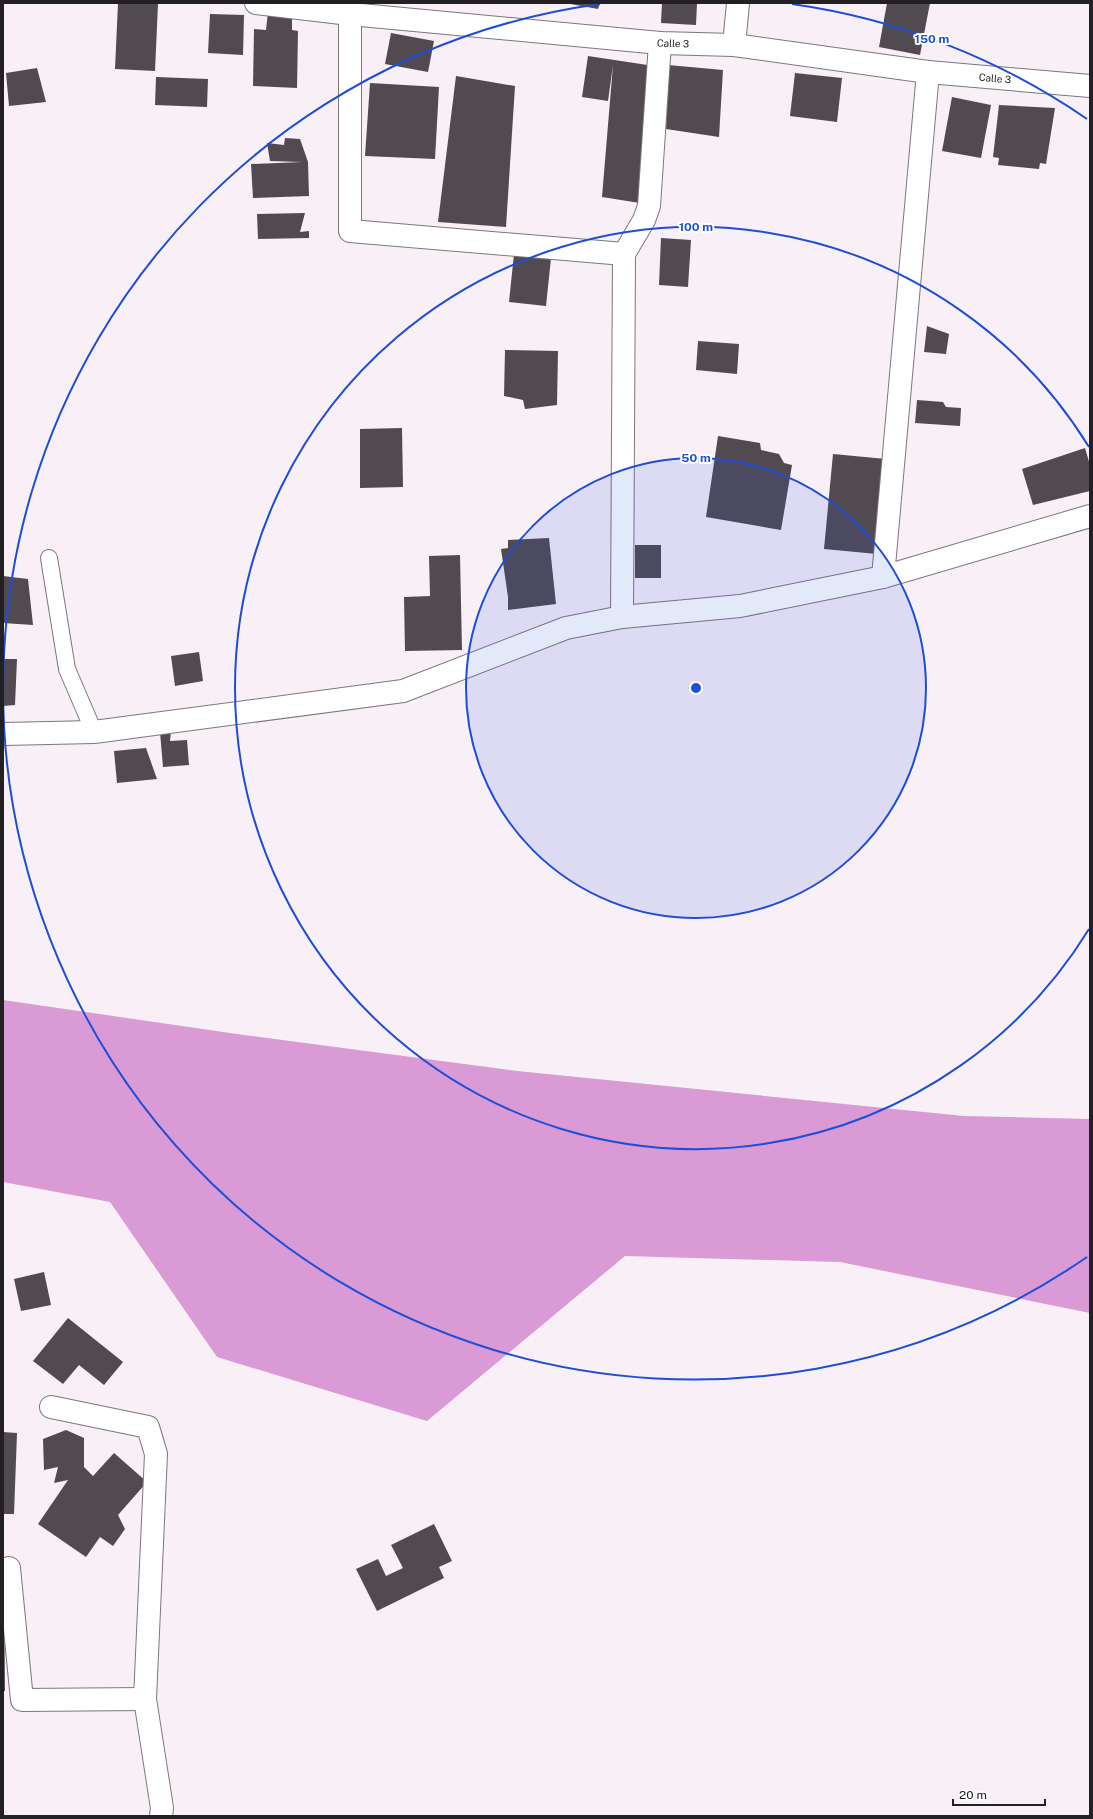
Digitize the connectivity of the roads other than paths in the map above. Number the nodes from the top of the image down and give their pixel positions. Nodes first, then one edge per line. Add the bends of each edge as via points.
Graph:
1 (256, 3) edge
2 (738, 3) edge
3 (310, 6) edge
4 (350, 14) junction
5 (660, 43) junction
6 (734, 45) junction
7 (928, 72) junction
8 (1090, 86) edge
9 (624, 254) junction
10 (1090, 516) edge
11 (49, 558) dead end
12 (883, 577) junction
13 (622, 617) junction
14 (94, 732) junction
15 (3, 734) edge
16 (50, 1407) dead end
17 (9, 1568) dead end
18 (145, 1698) junction
19 (161, 1816) edge

1 - 3 street, Calle 3
2 - 6 street
3 - 4 street, Calle 3
4 - 5 street, Calle 3
4 - 9 street via 350,231
5 - 6 street, Calle 3
5 - 9 street via 649,206 644,220
6 - 7 street, Calle 3
7 - 8 street, Calle 3
7 - 12 street
9 - 13 street
10 - 12 street
11 - 14 lane via 67,669
12 - 13 street via 740,606
13 - 14 street via 566,628 403,691
14 - 15 street
16 - 18 street via 148,1427 156,1454
17 - 18 street via 22,1700
18 - 19 street via 162,1808

